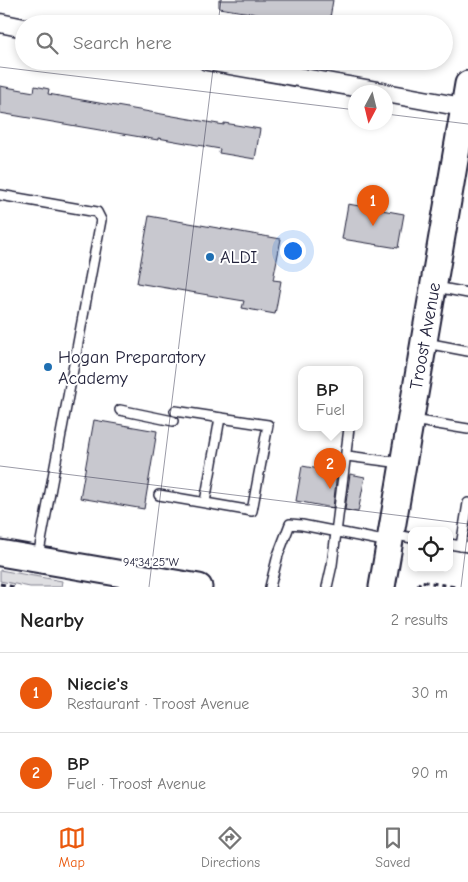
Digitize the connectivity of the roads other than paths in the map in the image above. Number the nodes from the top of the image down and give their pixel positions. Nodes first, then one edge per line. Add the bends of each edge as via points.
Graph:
1 (0, 23) edge
2 (15, 26) edge
3 (257, 70) edge
4 (348, 86) edge
5 (393, 94) edge
6 (467, 100) edge
7 (0, 195) edge
8 (433, 287) junction
9 (468, 293) edge
10 (424, 343) junction
11 (468, 351) edge
12 (120, 410) dead end
13 (175, 411) dead end
14 (220, 418) junction
15 (410, 420) junction
16 (173, 421) dead end
17 (468, 429) edge
18 (349, 431) edge
19 (346, 456) junction
20 (403, 463) junction
21 (159, 495) dead end
22 (205, 502) junction
23 (468, 503) edge
24 (336, 531) junction
25 (398, 538) edge
26 (465, 546) edge
27 (0, 553) edge
28 (38, 560) junction
29 (199, 587) edge
30 (270, 587) edge
31 (327, 587) edge
32 (382, 587) edge

1 - 2 street
3 - 4 street
5 - 6 street
6 - 8 main road, Troost Avenue
7 - 28 lane via 97,212 101,220
8 - 9 lane
8 - 10 main road, Troost Avenue
10 - 11 lane
10 - 15 main road, Troost Avenue
12 - 16 lane
13 - 14 lane
14 - 22 lane
14 - 22 lane via 268,425 252,511
15 - 17 lane
15 - 20 main road, Troost Avenue
18 - 19 lane
19 - 20 lane
19 - 24 lane
20 - 25 main road, Troost Avenue
21 - 22 lane
23 - 26 lane
24 - 25 lane
24 - 30 lane via 290,524
24 - 31 lane
25 - 32 main road, Troost Avenue
27 - 28 main road
28 - 29 main road

